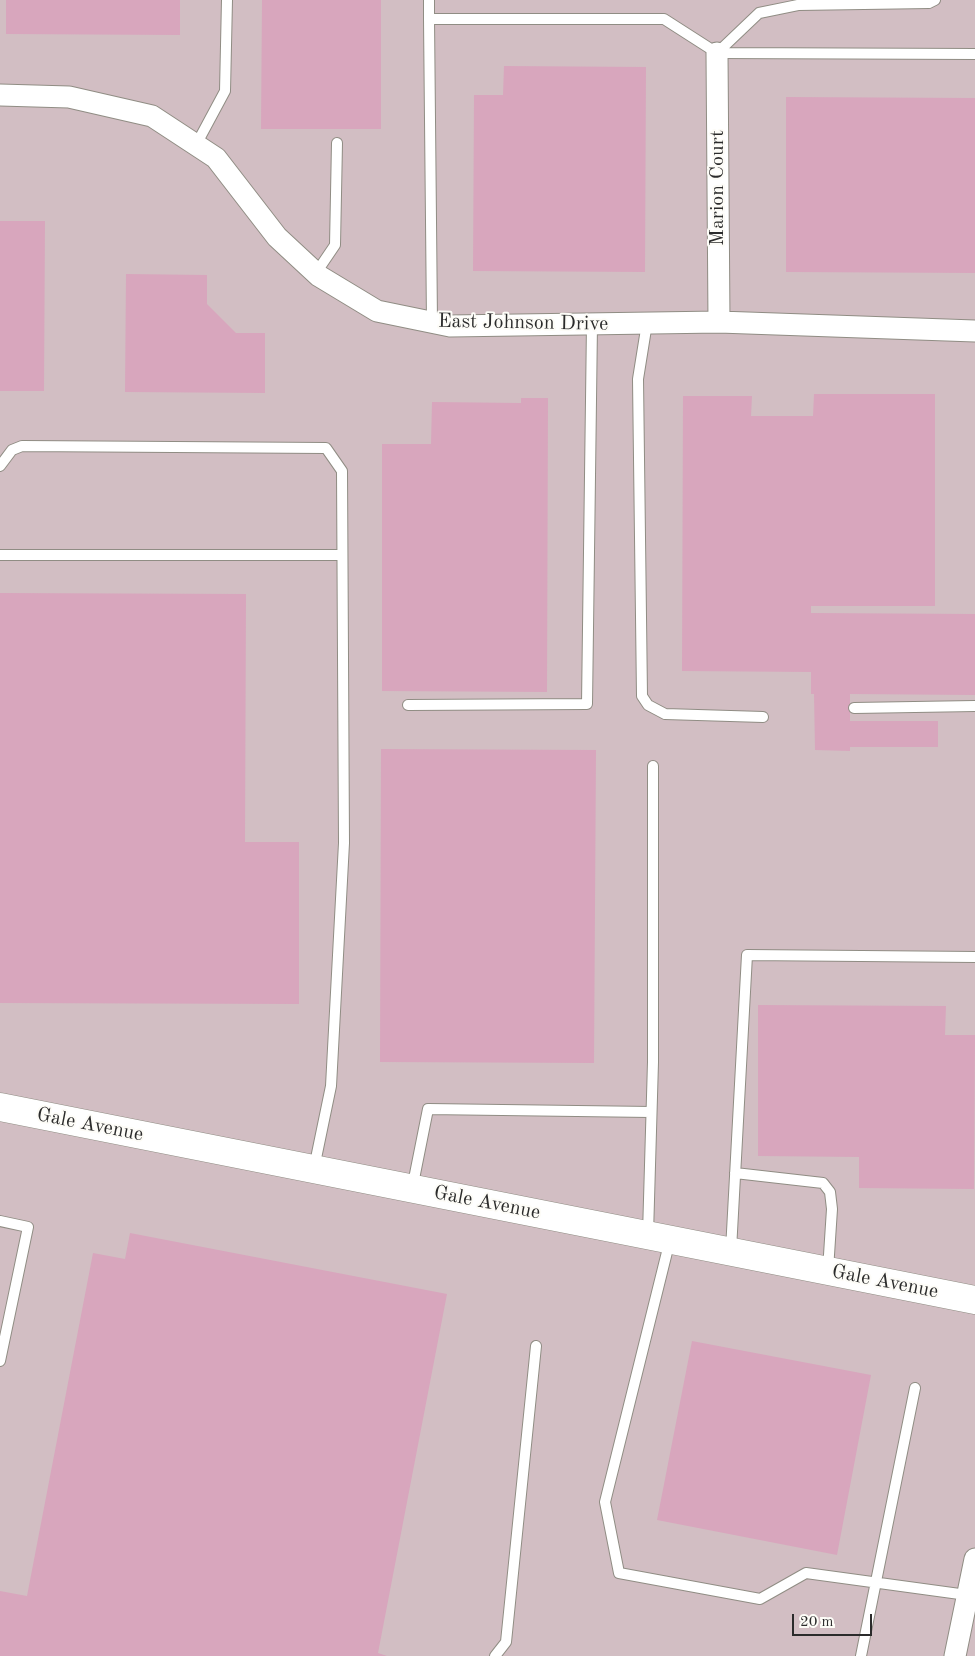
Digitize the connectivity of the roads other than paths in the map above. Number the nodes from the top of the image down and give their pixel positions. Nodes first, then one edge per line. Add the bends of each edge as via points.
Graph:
1 (227, 0) edge
2 (429, 0) edge
3 (935, 0) edge
4 (429, 19) junction
5 (717, 53) junction
6 (975, 54) edge
7 (0, 95) edge
8 (337, 143) dead end
9 (196, 145) junction
10 (316, 273) junction
11 (432, 322) junction
12 (719, 322) junction
13 (647, 323) junction
14 (592, 324) junction
15 (975, 331) edge
16 (0, 466) edge
17 (0, 555) edge
18 (342, 555) junction
19 (408, 705) dead end
20 (975, 706) edge
21 (854, 708) dead end
22 (763, 717) dead end
23 (653, 766) dead end
24 (975, 957) edge
25 (0, 1107) edge
26 (651, 1112) junction
27 (314, 1169) junction
28 (735, 1173) junction
29 (412, 1189) junction
30 (0, 1221) edge
31 (659, 1237) junction
32 (731, 1251) junction
33 (828, 1271) junction
34 (975, 1300) edge
35 (536, 1346) dead end
36 (0, 1361) edge
37 (915, 1388) dead end
38 (975, 1559) edge
39 (876, 1582) junction
40 (967, 1595) junction
41 (495, 1656) edge
42 (861, 1656) edge
43 (955, 1656) edge

1 - 9 lane via 225,91
2 - 4 lane
3 - 5 lane via 930,3 798,5 759,13
4 - 5 lane via 664,19
4 - 11 lane
5 - 6 lane
5 - 12 street, Marion Court
7 - 9 street, East Johnson Drive via 69,97 152,116
8 - 10 lane via 335,245
9 - 10 street, East Johnson Drive via 216,158 277,237
10 - 11 street, East Johnson Drive via 377,311
11 - 14 street, East Johnson Drive via 450,326
12 - 13 street, East Johnson Drive
12 - 15 street, East Johnson Drive
13 - 14 street, East Johnson Drive
13 - 22 lane via 638,378 642,696 648,705 665,714
14 - 19 lane via 587,704
16 - 18 lane via 12,450 22,446 326,448 342,470
17 - 18 lane
18 - 27 lane via 344,843 332,1086
20 - 21 lane
23 - 26 lane
24 - 28 lane via 747,955
25 - 27 main road, Gale Avenue
26 - 29 lane via 428,1109
26 - 31 lane
27 - 29 main road, Gale Avenue
28 - 32 lane
28 - 33 lane via 823,1183 830,1192 832,1209
29 - 31 main road, Gale Avenue
30 - 36 lane via 28,1227
31 - 32 main road, Gale Avenue
31 - 39 lane via 605,1502 619,1573 760,1599 806,1573
32 - 33 main road, Gale Avenue
33 - 34 main road, Gale Avenue
35 - 41 lane via 506,1642
37 - 39 lane
38 - 40 street
39 - 40 lane
39 - 42 lane
40 - 43 street

